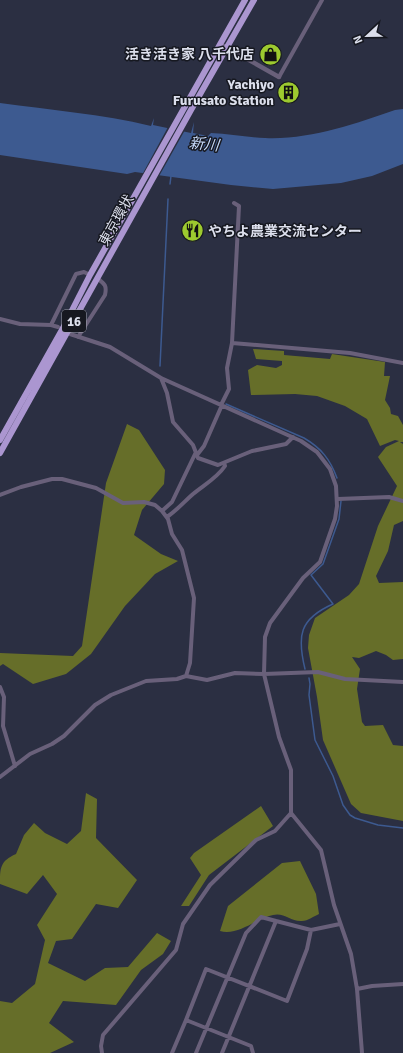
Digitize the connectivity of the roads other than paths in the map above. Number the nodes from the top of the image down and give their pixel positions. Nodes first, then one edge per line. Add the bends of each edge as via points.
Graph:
1 (245, 0) edge
2 (254, 0) edge
3 (322, 0) edge
4 (221, 44) junction
5 (228, 48) junction
6 (278, 77) joint
7 (187, 110) junction
8 (143, 189) junction
9 (234, 203) dead end
10 (90, 275) junction
11 (98, 279) junction
12 (0, 319) edge
13 (51, 325) junction
14 (58, 327) dead end
15 (70, 334) dead end
16 (78, 337) junction
17 (232, 342) junction
18 (403, 363) edge
19 (161, 378) junction
20 (221, 405) junction
21 (6, 436) junction
22 (293, 437) junction
23 (0, 440) edge
24 (0, 453) edge
25 (197, 454) junction
26 (224, 463) junction
27 (0, 495) edge
28 (338, 499) junction
29 (403, 501) edge
30 (162, 511) junction
31 (167, 517) junction
32 (264, 674) junction
33 (186, 676) junction
34 (403, 682) edge
35 (0, 687) edge
36 (15, 766) junction
37 (0, 778) edge
38 (292, 813) junction
39 (276, 921) junction
40 (340, 924) junction
41 (311, 930) junction
42 (227, 977) junction
43 (403, 984) edge
44 (250, 986) junction
45 (357, 990) junction
46 (186, 1020) junction
47 (206, 1028) junction
48 (229, 1037) junction
49 (102, 1053) edge
50 (172, 1053) edge
51 (196, 1053) edge
52 (222, 1053) edge
53 (253, 1053) edge
54 (362, 1053) edge

1 - 4 highway, 東京環状 / 16
2 - 5 highway, 東京環状 / 16
3 - 6 street
4 - 5 street
4 - 7 highway, 東京環状 / 16
5 - 6 street
5 - 7 highway, 東京環状 / 16
7 - 8 highway, 東京環状 / 16
8 - 10 highway, 東京環状 / 16
8 - 11 highway, 東京環状 / 16
9 - 17 street via 239,206
10 - 13 street via 84,272 76,274
10 - 21 highway, 東京環状 / 16
11 - 16 street via 107,289 105,295
11 - 21 highway, 東京環状 / 16
12 - 13 street via 20,324
13 - 14 street
15 - 16 street
16 - 19 street via 110,347
17 - 18 street via 350,353
17 - 20 street via 227,368 229,389
19 - 20 street
19 - 25 street via 168,393 173,422 193,445
20 - 22 street
20 - 25 street via 204,446
21 - 23 highway, 東京環状 / 16
21 - 24 highway, 東京環状 / 16
22 - 26 street via 286,444 252,451
22 - 28 street via 308,444 324,459 334,481
25 - 26 street via 198,458 213,464
25 - 30 street via 172,502
26 - 31 street via 225,466 216,476 192,495 181,508
27 - 30 street via 20,487 62,478 96,488 123,503 144,502 155,505
28 - 29 street via 389,497
28 - 32 street via 335,519 320,562 303,578 270,623 264,644
30 - 31 street
31 - 33 street via 172,534 182,550 194,598 190,663
32 - 33 street via 235,673 207,680
32 - 34 street via 318,672 345,679
32 - 38 street via 279,737 291,770
33 - 36 street via 146,681 111,695 91,707 64,736 30,754
35 - 36 street via 4,697 3,726
36 - 37 street
38 - 40 street via 321,850
38 - 49 street via 275,831 256,840 206,889 183,924 176,950 103,1035
39 - 41 street
39 - 42 street via 261,917 252,926 246,933
39 - 44 street
40 - 41 street
40 - 45 street via 351,954
41 - 44 street via 307,949 287,1001
42 - 44 street
42 - 46 street via 206,969
42 - 47 street
43 - 45 street via 372,986
44 - 48 street
45 - 54 street
46 - 47 street
46 - 50 street
47 - 48 street
47 - 51 street
48 - 52 street
48 - 53 street via 251,1046

